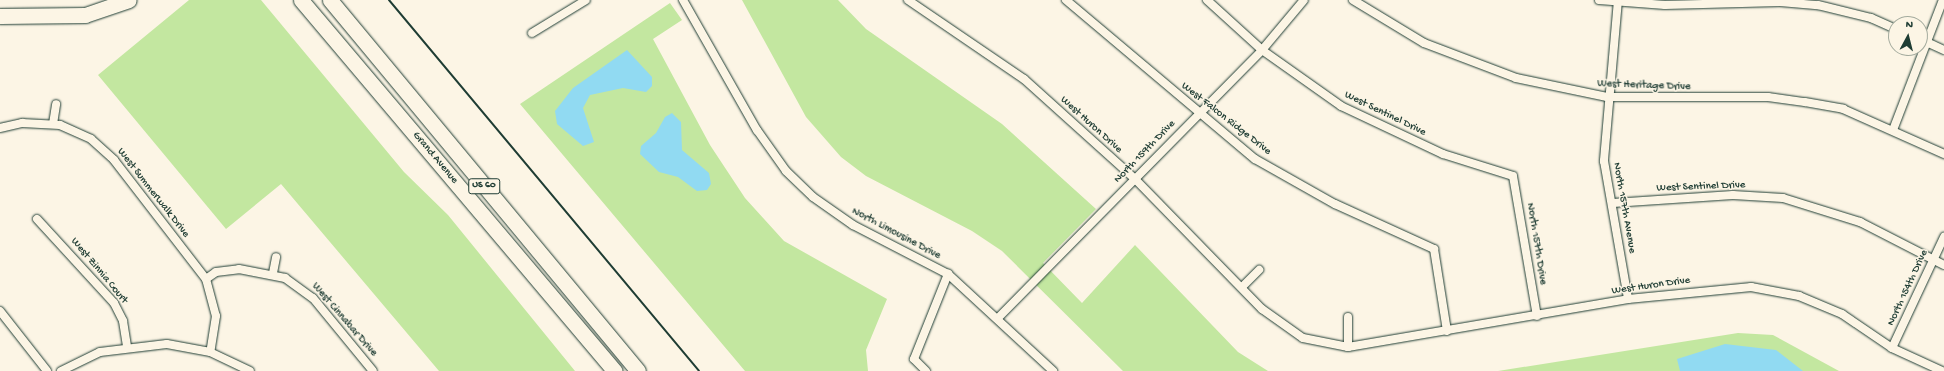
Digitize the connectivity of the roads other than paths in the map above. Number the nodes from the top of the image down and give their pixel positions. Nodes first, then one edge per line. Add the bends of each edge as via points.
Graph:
1 (129, 0) edge
2 (301, 0) edge
3 (330, 0) edge
4 (586, 0) edge
5 (683, 0) edge
6 (909, 0) edge
7 (1066, 0) edge
8 (1207, 0) edge
9 (1304, 0) edge
10 (1353, 0) edge
11 (1599, 0) edge
12 (1943, 0) edge
13 (1618, 2) edge
14 (0, 16) edge
15 (1888, 27) edge
16 (1928, 31) edge
17 (532, 33) dead end
18 (1928, 43) edge
19 (1262, 50) junction
20 (1944, 50) edge
21 (1918, 56) edge
22 (1607, 97) junction
23 (56, 104) dead end
24 (1198, 114) junction
25 (53, 124) junction
26 (0, 128) edge
27 (1894, 130) junction
28 (1944, 154) edge
29 (1513, 176) joint
30 (1135, 179) junction
31 (1613, 203) junction
32 (36, 219) dead end
33 (1944, 237) edge
34 (276, 257) dead end
35 (1933, 262) junction
36 (1944, 265) edge
37 (1259, 270) dead end
38 (273, 273) junction
39 (948, 274) junction
40 (206, 279) junction
41 (1243, 286) junction
42 (1628, 299) junction
43 (0, 311) edge
44 (1536, 316) junction
45 (999, 317) junction
46 (1348, 317) dead end
47 (1447, 331) junction
48 (127, 347) junction
49 (1348, 347) junction
50 (1892, 348) junction
51 (210, 352) junction
52 (47, 371) edge
53 (61, 371) edge
54 (250, 371) edge
55 (373, 371) edge
56 (614, 371) edge
57 (638, 371) edge
58 (926, 371) edge
59 (1053, 371) edge
60 (1942, 371) edge

1 - 14 highway via 85,15
2 - 56 highway, Grand Avenue / US 60
3 - 57 highway, Grand Avenue / US 60
4 - 17 street
5 - 39 street, North Limousine Drive via 757,130 786,170 813,197 853,225
6 - 30 street, West Huron Drive via 1024,79
7 - 24 street, West Falcon Ridge Drive via 1099,24
8 - 19 street, West Sentinel Drive
9 - 19 street, North 159th Drive
10 - 22 street, West Heritage Drive via 1393,27 1459,59 1516,78
11 - 13 street
12 - 16 street
13 - 15 street via 1818,5
13 - 22 street, North 157th Avenue
18 - 20 street
19 - 24 street, North 159th Drive
19 - 29 street, West Sentinel Drive via 1341,106 1443,154
21 - 27 street
22 - 27 street, West Heritage Drive via 1798,101 1843,109
22 - 31 street, North 157th Avenue via 1604,161
23 - 25 street
24 - 30 street, North 159th Drive
24 - 47 street, West Falcon Ridge Drive via 1255,159 1335,204 1434,249
25 - 26 street, West Summerwalk Drive via 22,123
25 - 40 street, West Summerwalk Drive via 74,130 102,148
27 - 28 street, West Heritage Drive
29 - 44 street, North 157th Drive
30 - 41 street, West Huron Drive
30 - 45 street, North 159th Drive
31 - 35 street, West Sentinel Drive via 1732,195 1783,198 1860,222
31 - 42 street, North 157th Avenue
32 - 48 street, West Zinnia Court via 114,303 123,321
33 - 35 street, North 154th Drive
34 - 38 street
35 - 36 street, West Sentinel Drive
35 - 50 street, North 154th Drive
37 - 41 street
38 - 40 street, West Cinnabar Drive via 239,269 216,272
38 - 55 street, West Cinnabar Drive via 313,298
39 - 45 street, North Limousine Drive
39 - 58 street via 914,359
40 - 51 street, West Summerwalk Drive via 216,316
41 - 49 street, West Huron Drive via 1262,309 1285,328 1303,338
42 - 44 street, West Huron Drive
42 - 50 street, West Huron Drive via 1727,287 1774,290 1842,314
43 - 52 street
44 - 47 street, West Huron Drive
45 - 59 street, North Limousine Drive
46 - 49 street
47 - 49 street, West Huron Drive
48 - 51 street via 167,344
48 - 53 street via 78,360
50 - 60 street, West Huron Drive
51 - 54 street

